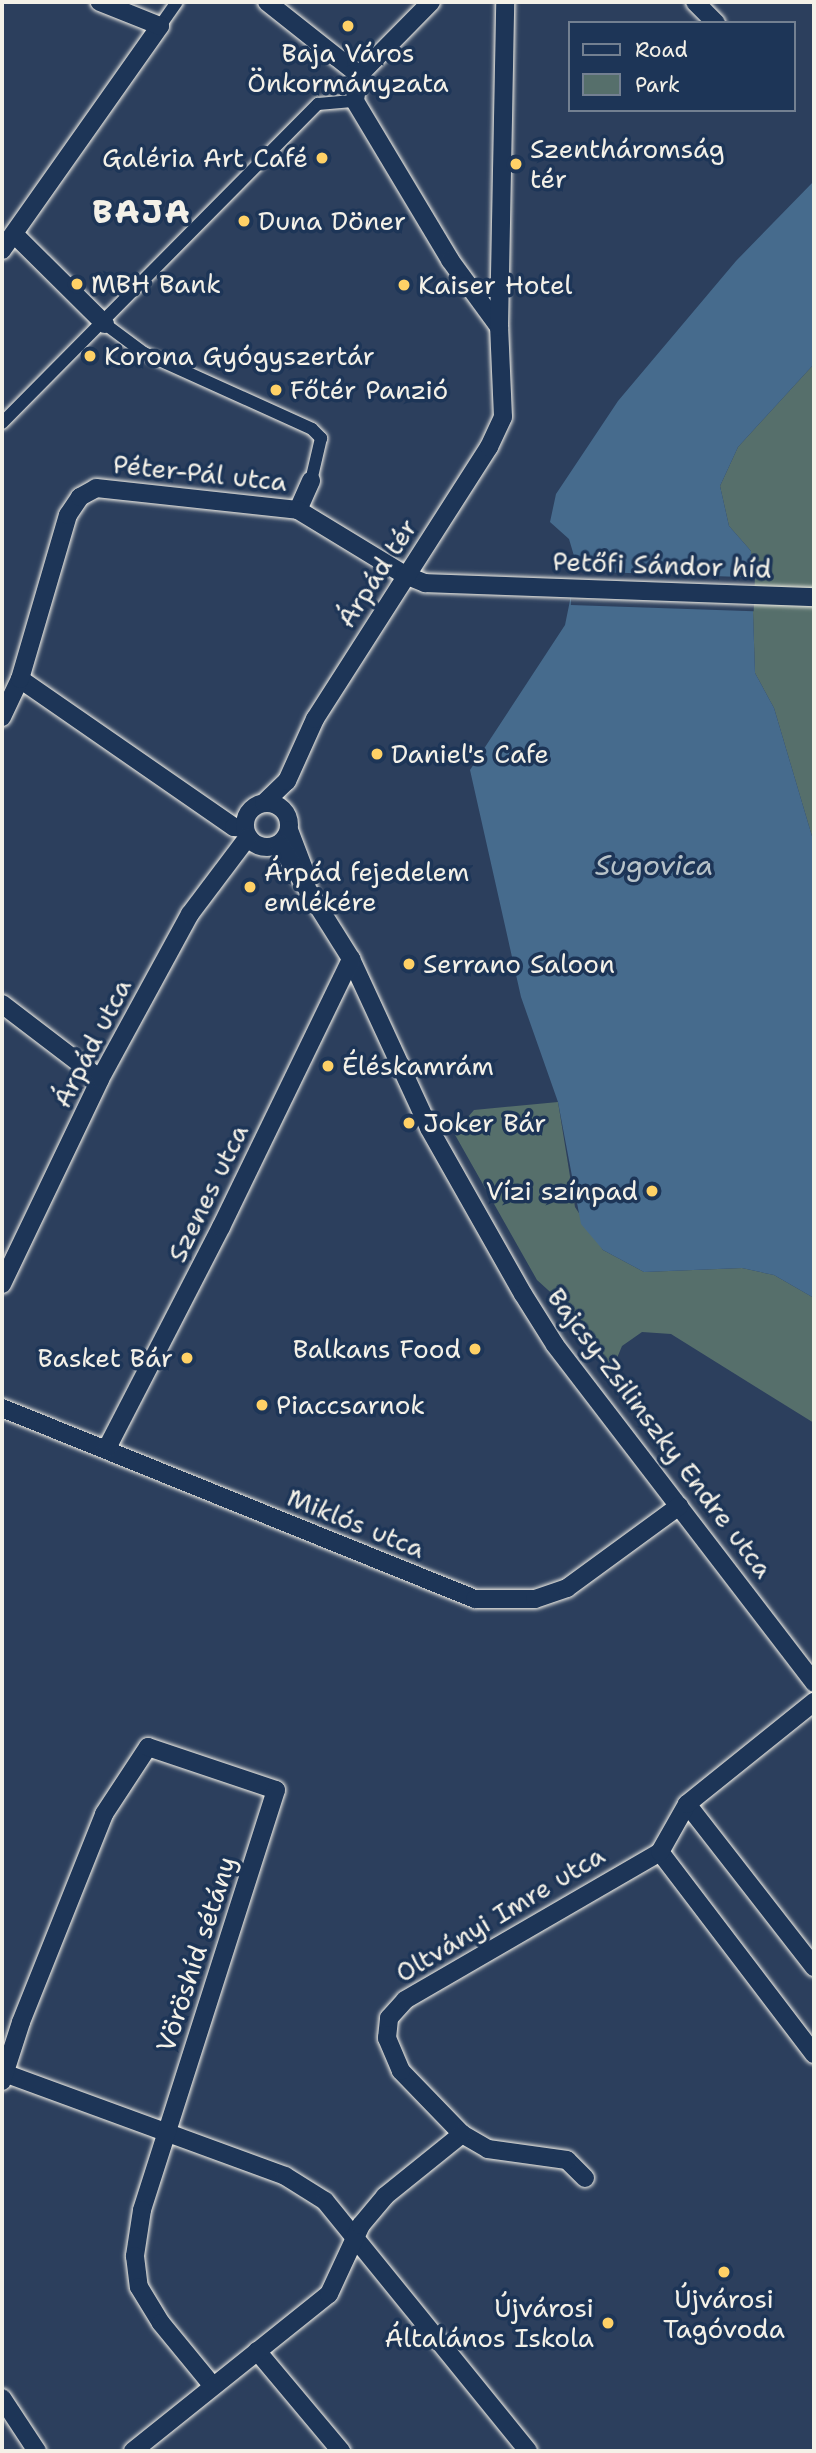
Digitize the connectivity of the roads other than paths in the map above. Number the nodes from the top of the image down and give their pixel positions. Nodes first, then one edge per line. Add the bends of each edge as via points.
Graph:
1 (100, 2) edge
2 (177, 2) edge
3 (267, 2) edge
4 (430, 2) edge
5 (505, 2) edge
6 (695, 2) edge
7 (714, 21) edge
8 (160, 26) junction
9 (359, 75) junction
10 (355, 102) junction
11 (14, 234) junction
12 (2, 250) edge
13 (105, 324) junction
14 (499, 327) junction
15 (2, 423) edge
16 (312, 481) joint
17 (298, 510) junction
18 (405, 575) junction
19 (507, 585) joint
20 (814, 597) edge
21 (20, 679) junction
22 (2, 717) edge
23 (286, 781) junction
24 (264, 803) junction
25 (284, 811) junction
26 (246, 832) junction
27 (284, 837) junction
28 (351, 959) junction
29 (2, 1004) edge
30 (100, 1079) junction
31 (2, 1284) edge
32 (2, 1408) edge
33 (107, 1448) junction
34 (679, 1506) junction
35 (814, 1683) edge
36 (814, 1702) edge
37 (687, 1804) junction
38 (660, 1852) junction
39 (814, 1967) edge
40 (814, 2054) edge
41 (3, 2077) edge
42 (462, 2134) junction
43 (167, 2135) junction
44 (585, 2178) dead end
45 (357, 2238) junction
46 (257, 2351) junction
47 (212, 2385) junction
48 (2, 2398) edge
49 (37, 2451) edge
50 (132, 2451) edge
51 (341, 2451) edge
52 (528, 2451) edge

1 - 8 street
2 - 8 street
3 - 9 street
4 - 9 street
5 - 14 street
6 - 7 street
8 - 11 street
9 - 10 street
10 - 13 street via 318,104
10 - 14 street via 450,260
11 - 12 street
11 - 13 street
13 - 15 street
13 - 16 street via 144,353 312,429 321,438
14 - 18 street, Árpád tér via 503,417 489,447
16 - 17 street
17 - 18 street, Péter-Pál utca
17 - 21 street, Péter-Pál utca via 96,488 80,497 68,515
18 - 19 street, Péter-Pál utca via 425,583
18 - 23 street, Árpád tér via 315,719
19 - 20 street, Petőfi Sándor híd
21 - 22 street
21 - 26 street
23 - 24 street, Árpád tér
23 - 25 street, Árpád tér
24 - 25 street
24 - 26 street, Árpád tér via 249,812
25 - 27 street, Árpád tér
26 - 27 street via 262,847
26 - 30 street, Árpád utca via 190,914
27 - 28 street, Bajcsy-Zsilinszky Endre utca via 317,911
28 - 33 street, Szenes utca
28 - 34 street, Bajcsy-Zsilinszky Endre utca via 429,1128 523,1294 555,1345
29 - 30 street
30 - 31 street, Árpád utca
32 - 33 street, Miklós utca
33 - 34 street, Miklós utca via 475,1599 535,1599 567,1588
34 - 35 street, Bajcsy-Zsilinszky Endre utca
36 - 37 street
37 - 38 street
37 - 39 street
38 - 40 street
38 - 42 street, Oltványi Imre utca via 405,2000 388,2018 387,2038 401,2071
41 - 43 street
41 - 43 street, Vöröshíd sétány via 104,1814 148,1747 276,1790
42 - 44 street, Oltványi Imre utca via 488,2149 567,2160
42 - 45 street via 385,2196 361,2225
43 - 45 street via 285,2176 325,2201
43 - 47 street, Vöröshíd sétány via 142,2210 135,2256 139,2287 161,2323
45 - 46 street via 330,2294
45 - 52 street
46 - 47 street
46 - 51 street
47 - 50 street
48 - 49 street

